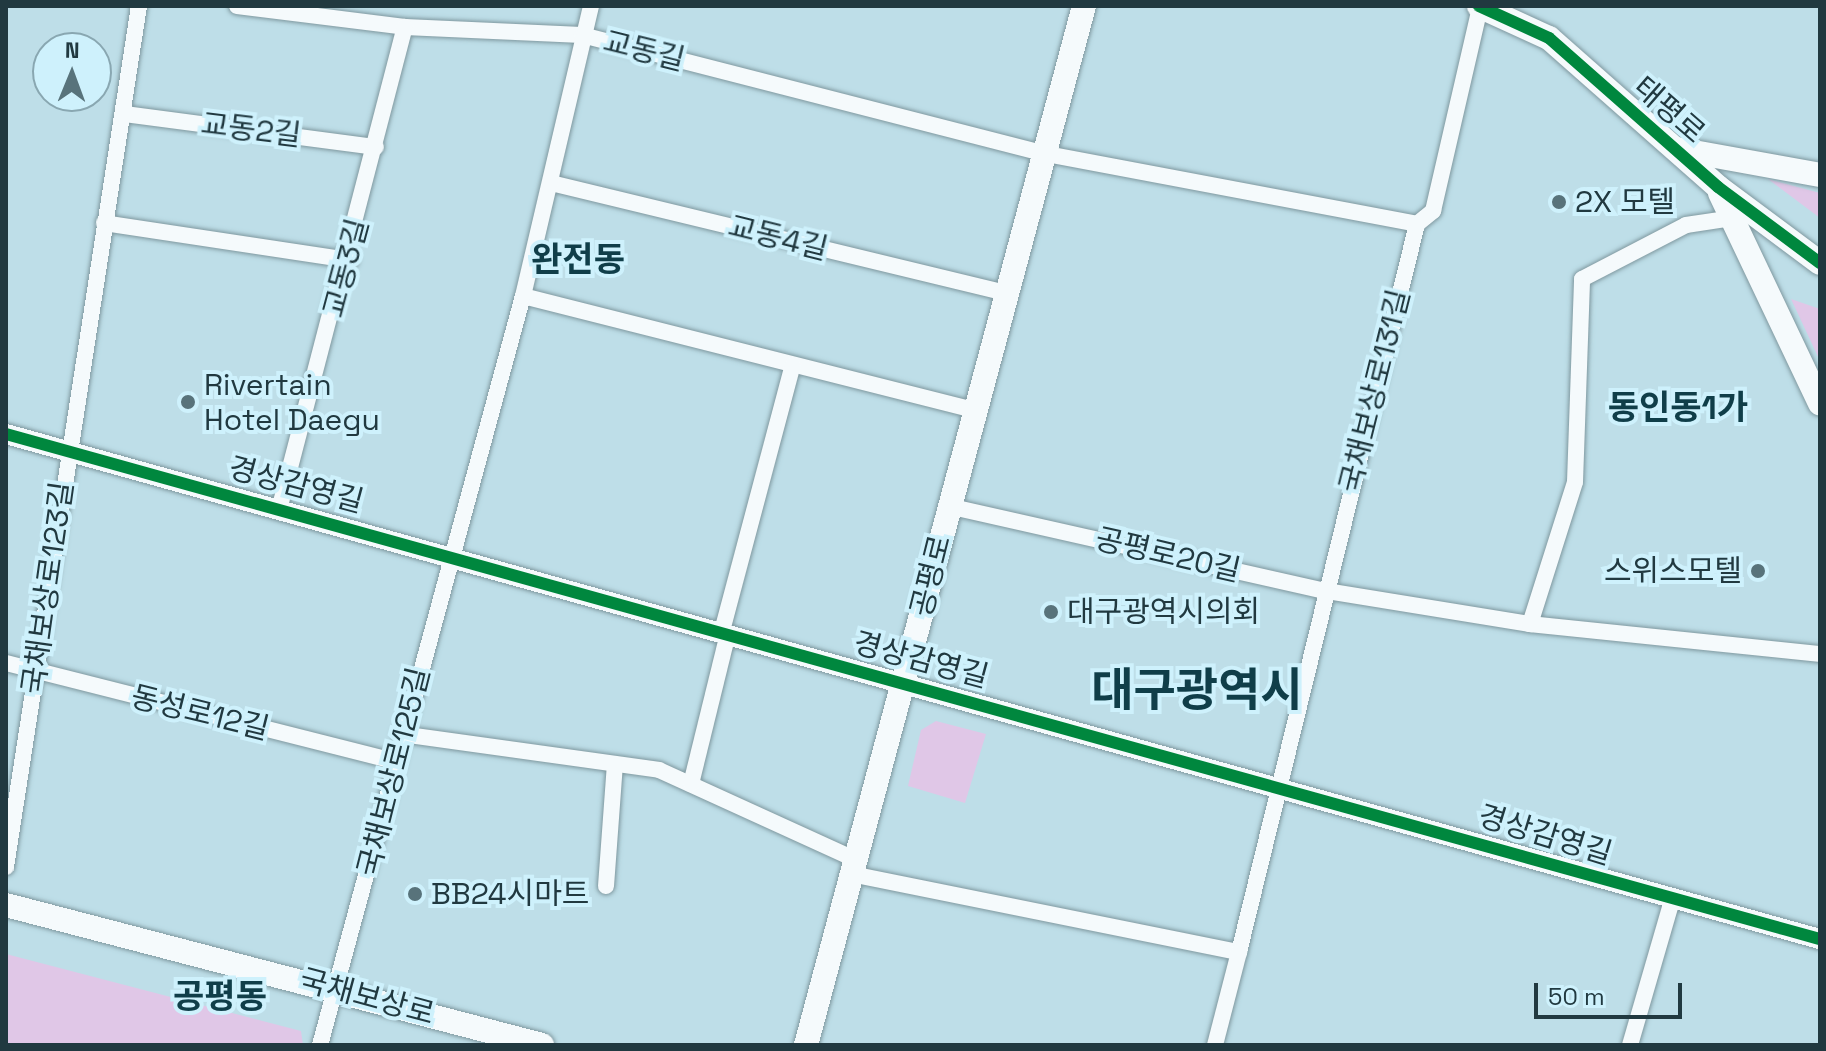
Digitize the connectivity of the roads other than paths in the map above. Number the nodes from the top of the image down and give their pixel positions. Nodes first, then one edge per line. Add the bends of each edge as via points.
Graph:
1 (139, 6) edge
2 (237, 6) edge
3 (591, 6) edge
4 (1084, 6) edge
5 (1487, 7) edge
6 (405, 27) junction
7 (582, 35) junction
8 (125, 114) junction
9 (376, 147) junction
10 (1674, 149) junction
11 (1042, 153) junction
12 (1820, 175) edge
13 (551, 183) junction
14 (1718, 187) junction
15 (1733, 218) junction
16 (104, 223) junction
17 (1417, 224) junction
18 (350, 260) junction
19 (1820, 263) edge
20 (1004, 293) junction
21 (523, 296) junction
22 (793, 365) junction
23 (1820, 404) edge
24 (972, 410) junction
25 (6, 434) edge
26 (67, 451) junction
27 (280, 506) junction
28 (948, 506) junction
29 (452, 555) junction
30 (1326, 591) junction
31 (1530, 624) junction
32 (725, 632) junction
33 (1820, 654) edge
34 (6, 663) edge
35 (37, 671) junction
36 (905, 683) junction
37 (401, 734) junction
38 (394, 761) junction
39 (615, 764) junction
40 (1276, 782) junction
41 (691, 784) junction
42 (853, 866) junction
43 (6, 867) edge
44 (606, 886) dead end
45 (1672, 900) junction
46 (6, 905) edge
47 (1820, 939) edge
48 (1239, 952) junction
49 (336, 989) junction
50 (320, 1045) edge
51 (542, 1045) edge
52 (806, 1045) edge
53 (1215, 1045) edge
54 (1630, 1045) edge

1 - 8 street
2 - 6 street, 교동길
3 - 7 street
4 - 11 main road, 공평로
5 - 10 main road, 태평로 via 1549,38
5 - 17 street, 국채보상로131길 via 1433,211
6 - 7 street, 교동길
6 - 9 street, 교동3길
7 - 11 street, 교동길
7 - 13 street
8 - 9 street, 교동2길
8 - 16 street
9 - 18 street, 교동3길
10 - 12 main road
10 - 14 main road, 태평로
11 - 17 street
11 - 20 main road, 공평로
13 - 20 street, 교동4길
13 - 21 street
14 - 15 main road
14 - 19 main road, 태평로
15 - 23 main road
15 - 31 street via 1686,225 1582,279 1575,482
16 - 18 street
16 - 26 street
17 - 30 street, 국채보상로131길
18 - 27 street, 교동3길
20 - 24 main road, 공평로
21 - 22 street
21 - 29 street
22 - 24 street
22 - 32 street
24 - 28 main road, 공평로
25 - 26 street, 경상감영길
26 - 27 street, 경상감영길
26 - 35 street, 국채보상로123길
27 - 29 street, 경상감영길
28 - 30 street, 공평로20길
28 - 36 main road, 공평로
29 - 32 street, 경상감영길
29 - 37 street, 국채보상로125길
30 - 31 street, 공평로20길
30 - 40 street, 국채보상로131길
31 - 33 street, 공평로20길
32 - 36 street, 경상감영길
32 - 41 street
34 - 35 street, 동성로12길
35 - 38 street, 동성로12길
35 - 43 street, 국채보상로123길
36 - 40 street, 경상감영길
36 - 42 main road, 공평로
37 - 38 street, 국채보상로125길
37 - 39 street
38 - 49 street, 국채보상로125길
39 - 41 street
39 - 44 street
40 - 45 street, 경상감영길
40 - 48 street, 국채보상로131길
41 - 42 street
42 - 48 street
42 - 52 main road, 공평로
45 - 47 street, 경상감영길
45 - 54 street
46 - 49 main road, 국채보상로
48 - 53 street, 국채보상로131길
49 - 50 street, 국채보상로125길
49 - 51 main road, 국채보상로

